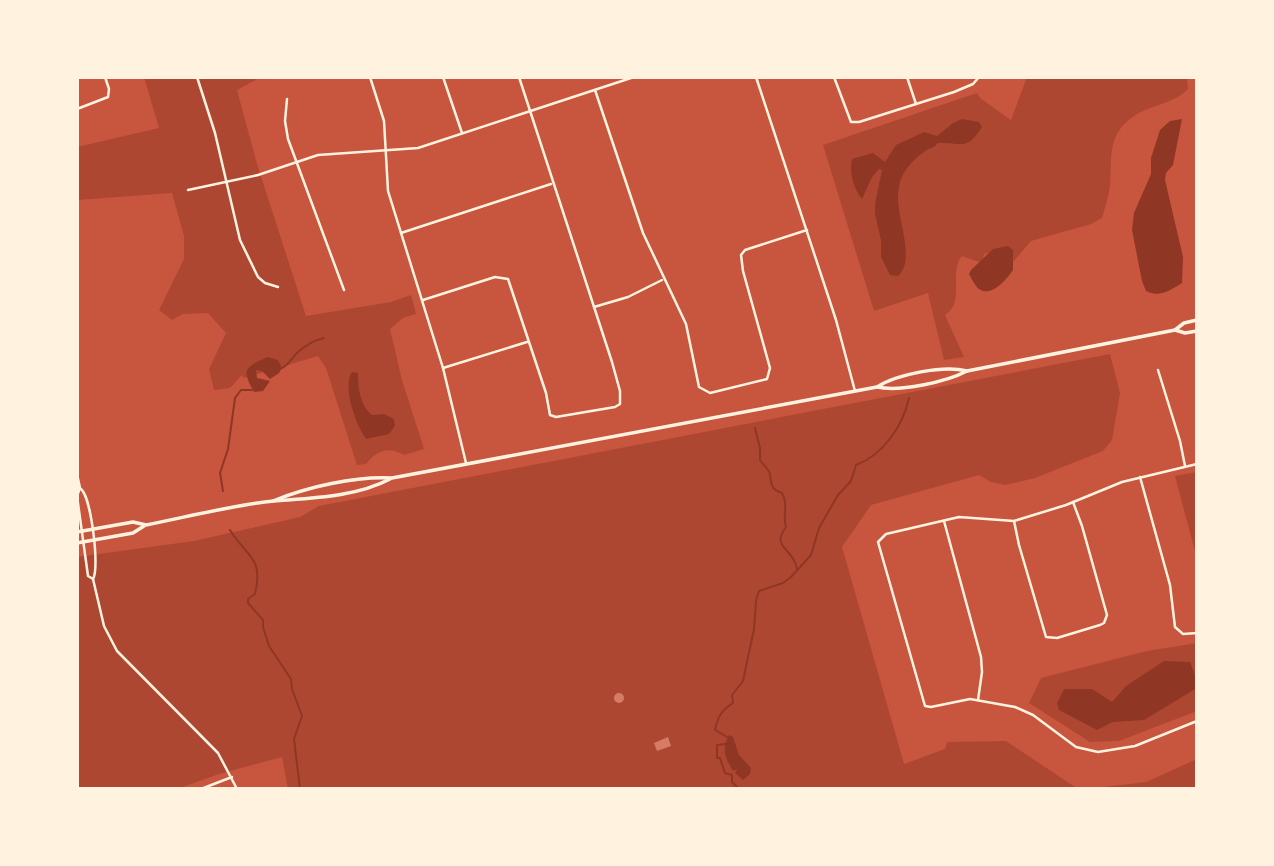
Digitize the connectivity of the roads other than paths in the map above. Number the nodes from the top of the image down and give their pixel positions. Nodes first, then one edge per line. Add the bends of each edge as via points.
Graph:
1 (105, 77) edge
2 (197, 77) edge
3 (370, 77) edge
4 (443, 77) edge
5 (519, 77) edge
6 (634, 77) edge
7 (756, 77) edge
8 (834, 77) edge
9 (908, 77) edge
10 (979, 77) edge
11 (595, 90) junction
12 (287, 99) dead end
13 (916, 104) junction
14 (77, 109) edge
15 (529, 111) junction
16 (461, 133) junction
17 (385, 150) junction
18 (296, 162) junction
19 (226, 183) junction
20 (552, 184) junction
21 (188, 190) dead end
22 (807, 230) junction
23 (401, 233) junction
24 (663, 280) junction
25 (278, 286) dead end
26 (344, 290) dead end
27 (422, 300) junction
28 (594, 307) junction
29 (1197, 320) edge
30 (1175, 330) junction
31 (1197, 331) edge
32 (529, 342) junction
33 (443, 368) junction
34 (1158, 370) dead end
35 (967, 371) junction
36 (877, 387) junction
37 (855, 391) junction
38 (1197, 464) edge
39 (467, 465) junction
40 (1185, 467) junction
41 (77, 474) edge
42 (1140, 477) junction
43 (392, 478) junction
44 (80, 488) junction
45 (273, 501) junction
46 (1073, 502) junction
47 (944, 521) junction
48 (1014, 521) junction
49 (146, 525) junction
50 (93, 529) junction
51 (79, 531) edge
52 (94, 540) junction
53 (83, 542) junction
54 (77, 543) edge
55 (93, 579) junction
56 (1197, 633) edge
57 (978, 700) junction
58 (1197, 721) edge
59 (232, 777) junction
60 (201, 789) edge
61 (237, 789) edge

1 - 14 street via 108,97
2 - 19 street
3 - 17 street via 384,121
4 - 16 street
5 - 15 street
6 - 11 street
7 - 22 street
8 - 13 street via 850,122
9 - 13 street
10 - 13 street via 973,84
11 - 15 street
11 - 24 street
12 - 18 street via 285,121
15 - 16 street
15 - 20 street
16 - 17 street via 418,148
17 - 18 street via 332,153
17 - 23 street via 388,191
18 - 19 street
18 - 26 street
19 - 21 street
19 - 25 street via 252,269 265,283
20 - 23 street
20 - 28 street
22 - 24 street via 741,255 770,368 762,381 710,393 699,387 686,324
22 - 37 street
23 - 27 street
24 - 28 street
27 - 32 street via 503,277 511,284
27 - 33 street
28 - 32 street via 620,391 620,404 615,407 550,415
29 - 30 main road
30 - 31 main road
30 - 35 main road
32 - 33 street
33 - 39 street
34 - 40 street
35 - 36 main road via 903,388
35 - 36 main road via 953,368 888,380
36 - 37 main road
37 - 39 main road
38 - 40 street
39 - 43 main road
40 - 42 street
41 - 44 street
42 - 46 street
42 - 56 street via 1170,585 1175,627 1179,633
43 - 45 main road via 373,477 295,492
43 - 45 main road via 375,487
44 - 50 street via 86,493
44 - 51 street
45 - 49 main road
46 - 48 street
46 - 48 street via 1107,615 1100,625 1054,639 1046,637
47 - 48 street via 973,517
47 - 57 street via 981,657
47 - 57 street via 886,534 879,538 878,546 924,704 931,707
49 - 50 main road via 133,522
49 - 52 main road via 133,533
50 - 51 main road
50 - 52 street
51 - 53 street
52 - 53 main road
52 - 55 street via 97,573
53 - 54 main road
53 - 55 street via 88,576
55 - 59 street via 104,625 117,651 207,742
57 - 58 street via 1022,709 1070,743 1092,751 1135,747
59 - 60 street
59 - 61 street

